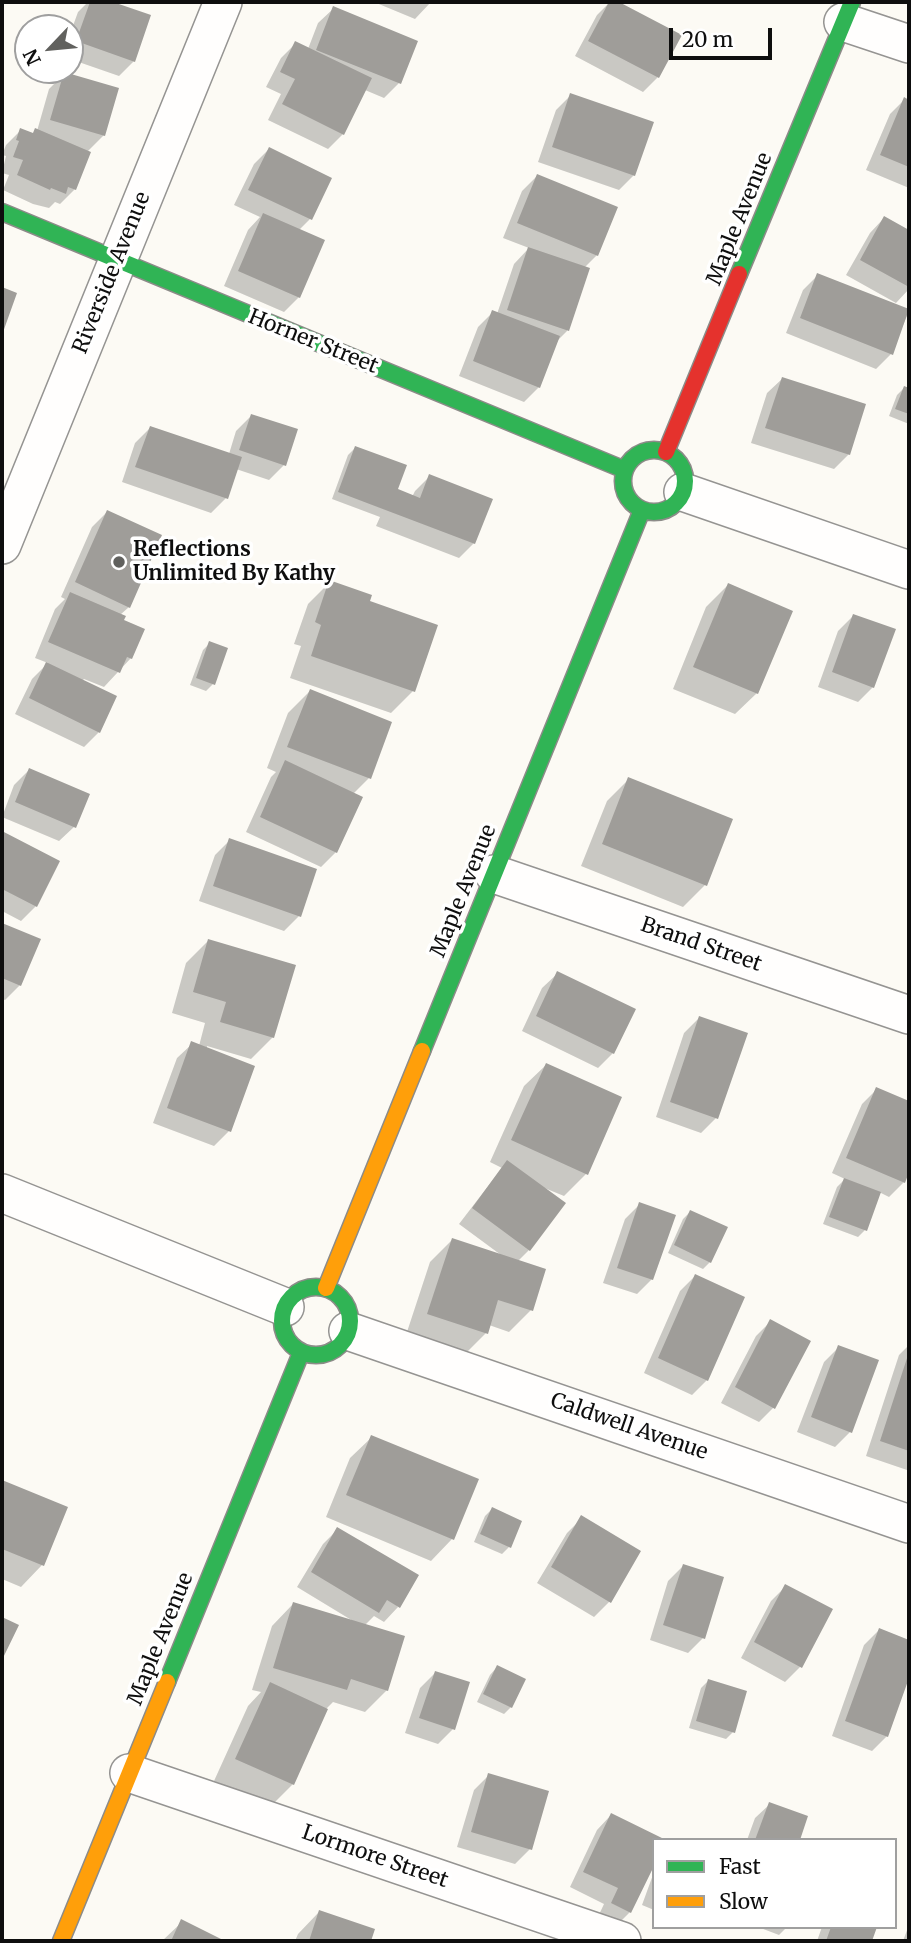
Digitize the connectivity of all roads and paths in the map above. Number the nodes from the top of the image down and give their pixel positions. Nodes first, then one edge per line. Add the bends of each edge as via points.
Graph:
1 (223, 2) edge
2 (847, 12) edge
3 (909, 44) edge
4 (2, 212) edge
5 (117, 261) junction
6 (666, 452) junction
7 (625, 470) junction
8 (682, 492) junction
9 (642, 510) junction
10 (2, 545) edge
11 (909, 570) edge
12 (494, 874) junction
13 (909, 1015) edge
14 (2, 1193) edge
15 (326, 1288) junction
16 (285, 1307) junction
17 (348, 1331) junction
18 (301, 1353) junction
19 (909, 1524) edge
20 (129, 1773) junction
21 (61, 1941) edge
22 (622, 1941) edge

1 - 5 street, Riverside Avenue
2 - 3 street
2 - 6 main road, Maple Avenue
4 - 5 main road, Horner Street
5 - 7 main road, Horner Street
5 - 10 street, Riverside Avenue
6 - 7 main road via 640,453
6 - 8 main road via 681,465
7 - 9 main road via 626,493
8 - 9 main road via 672,507 658,512
8 - 11 street
9 - 12 main road, Maple Avenue
12 - 13 street, Brand Street
12 - 15 main road, Maple Avenue
14 - 16 street
15 - 16 main road via 307,1288
15 - 17 main road via 345,1303
16 - 18 main road via 287,1338
17 - 18 main road via 343,1343 329,1353
17 - 19 street, Caldwell Avenue
18 - 20 main road, Maple Avenue
20 - 21 main road, Maple Avenue
20 - 22 street, Lormore Street

